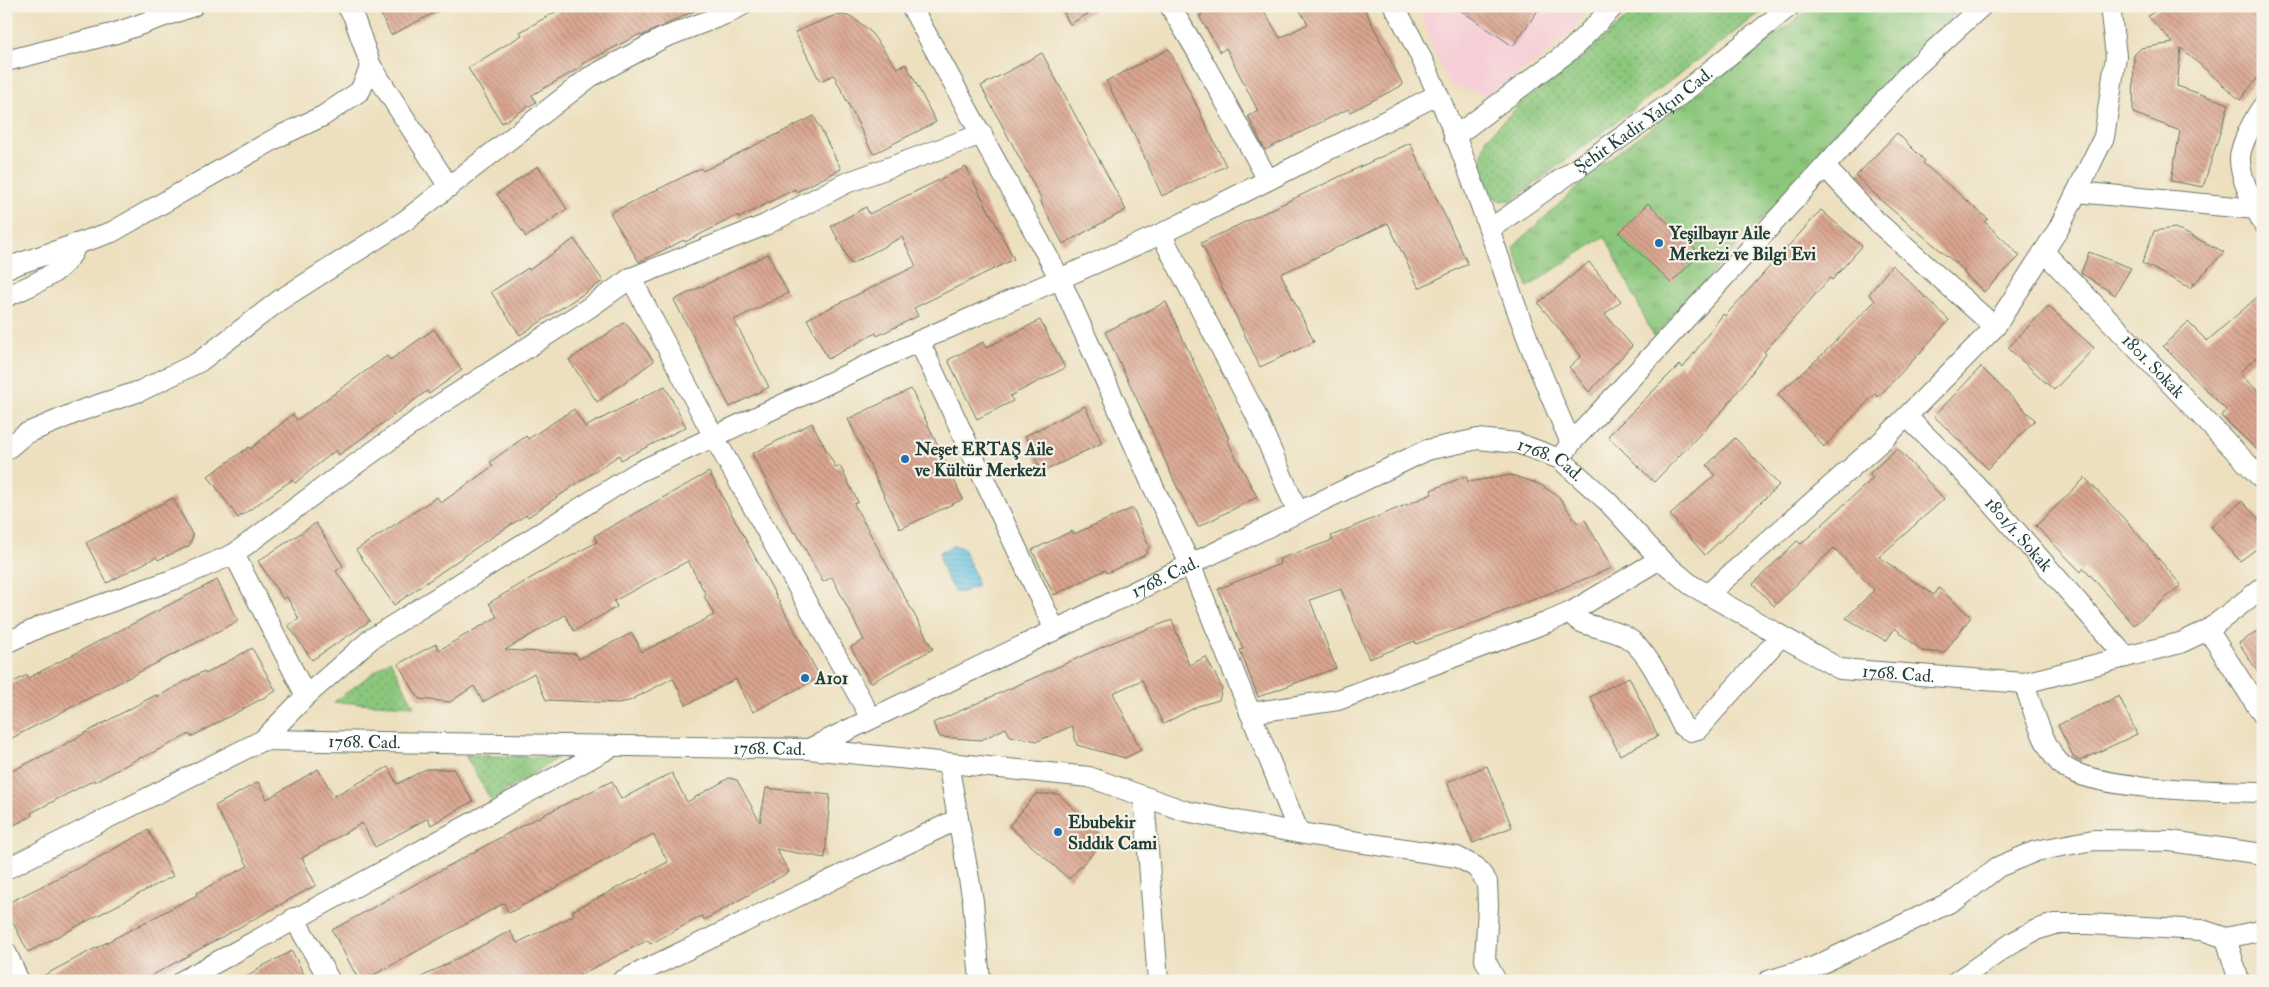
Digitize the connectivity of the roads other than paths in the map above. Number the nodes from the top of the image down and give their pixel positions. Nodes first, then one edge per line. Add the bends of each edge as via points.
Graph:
1 (193, 6) edge
2 (347, 6) edge
3 (741, 6) edge
4 (911, 6) edge
5 (1170, 6) edge
6 (1394, 6) edge
7 (1614, 6) edge
8 (1790, 6) edge
9 (1982, 6) edge
10 (2110, 6) edge
11 (6, 61) edge
12 (371, 66) junction
13 (1437, 95) junction
14 (2263, 106) edge
15 (982, 134) junction
16 (1454, 137) junction
17 (1825, 167) junction
18 (1268, 180) junction
19 (450, 187) junction
20 (2077, 192) junction
21 (2260, 216) edge
22 (1490, 228) junction
23 (1161, 234) junction
24 (76, 244) junction
25 (2044, 252) junction
26 (6, 268) edge
27 (631, 278) junction
28 (1060, 279) junction
29 (6, 297) edge
30 (1995, 326) junction
31 (919, 341) junction
32 (1907, 417) junction
33 (714, 437) junction
34 (6, 450) edge
35 (1565, 451) junction
36 (2263, 480) edge
37 (1298, 512) junction
38 (234, 554) junction
39 (1660, 559) junction
40 (1190, 564) junction
41 (2263, 587) edge
42 (1708, 594) junction
43 (1571, 612) junction
44 (1055, 630) junction
45 (2208, 630) junction
46 (1781, 636) junction
47 (6, 643) edge
48 (2126, 657) junction
49 (2024, 684) junction
50 (306, 696) junction
51 (1250, 713) junction
52 (2263, 715) edge
53 (871, 718) junction
54 (263, 740) junction
55 (615, 745) junction
56 (809, 748) junction
57 (948, 763) junction
58 (2263, 792) edge
59 (1144, 797) junction
60 (958, 819) junction
61 (1299, 833) junction
62 (2263, 854) edge
63 (6, 869) edge
64 (294, 918) junction
65 (2263, 930) edge
66 (2226, 938) junction
67 (6, 952) edge
68 (976, 980) edge
69 (18, 981) edge
70 (182, 981) edge
71 (330, 981) edge
72 (622, 981) edge
73 (1158, 981) edge
74 (1496, 981) edge
75 (1768, 981) edge
76 (1957, 981) edge
77 (2240, 981) edge

1 - 11 street via 116,33
2 - 12 street via 354,15
3 - 19 street via 663,38 590,77
4 - 15 street
5 - 18 street
6 - 13 street
7 - 16 street via 1572,48
8 - 22 street, Şehit Kadir Yalçın Cad. via 1669,104
9 - 17 street via 1910,72
10 - 20 street via 2116,56 2104,137
12 - 19 street
12 - 24 street via 360,91 323,116 280,136 112,232
13 - 16 street
13 - 18 street
14 - 21 street via 2253,120 2239,159
15 - 27 street via 846,183 765,225
15 - 28 street
16 - 22 street
17 - 30 street via 1875,220
17 - 35 street
18 - 23 street
19 - 34 street via 406,220 280,300 199,362 140,391 25,434
20 - 21 street
20 - 25 street
22 - 35 street via 1546,385
23 - 28 street
23 - 37 street via 1255,413
24 - 26 street
24 - 29 street via 66,262 47,276
25 - 30 street
25 - 36 street, 1801. Sokak
27 - 33 street
27 - 38 street via 428,412
28 - 31 street
28 - 40 street
30 - 32 street
31 - 33 street
31 - 44 street
32 - 42 street
32 - 48 street, 1801/1. Sokak via 1975,484
33 - 50 street via 638,472 371,639
33 - 53 street
35 - 37 street, 1768. Cad. via 1478,440 1427,450
35 - 39 street, 1768. Cad.
37 - 40 street, 1768. Cad.
38 - 47 street via 178,578 44,625
38 - 50 street
39 - 42 street, 1768. Cad. via 1691,585
39 - 43 street
40 - 44 street, 1768. Cad.
40 - 51 street
41 - 45 street, 1768. Cad.
42 - 46 street, 1768. Cad.
43 - 46 street via 1579,621 1627,637 1660,678 1683,727 1691,731 1698,729
43 - 51 street via 1338,700
44 - 53 street, 1768. Cad.
45 - 48 street, 1768. Cad. via 2180,643
45 - 52 street
46 - 49 street, 1768. Cad. via 1840,669
48 - 49 street, 1768. Cad.
49 - 58 street via 2043,737 2063,766 2090,778 2144,786
50 - 54 street
51 - 61 street
53 - 56 street, 1768. Cad.
54 - 55 street, 1768. Cad.
54 - 63 street, 1768. Cad.
55 - 56 street, 1768. Cad.
55 - 64 street
56 - 57 street
57 - 59 street via 1089,777
57 - 60 street
59 - 61 street via 1185,811
59 - 73 street
60 - 68 street via 972,901
60 - 72 street
61 - 74 street via 1457,857 1476,867 1487,882 1485,960
62 - 75 street via 2170,841 2093,840 2036,851 1998,868 1957,899 1814,967
64 - 70 street
64 - 71 street
65 - 66 street
66 - 76 street via 2202,930 2054,924 2015,941
66 - 77 street
67 - 69 street

